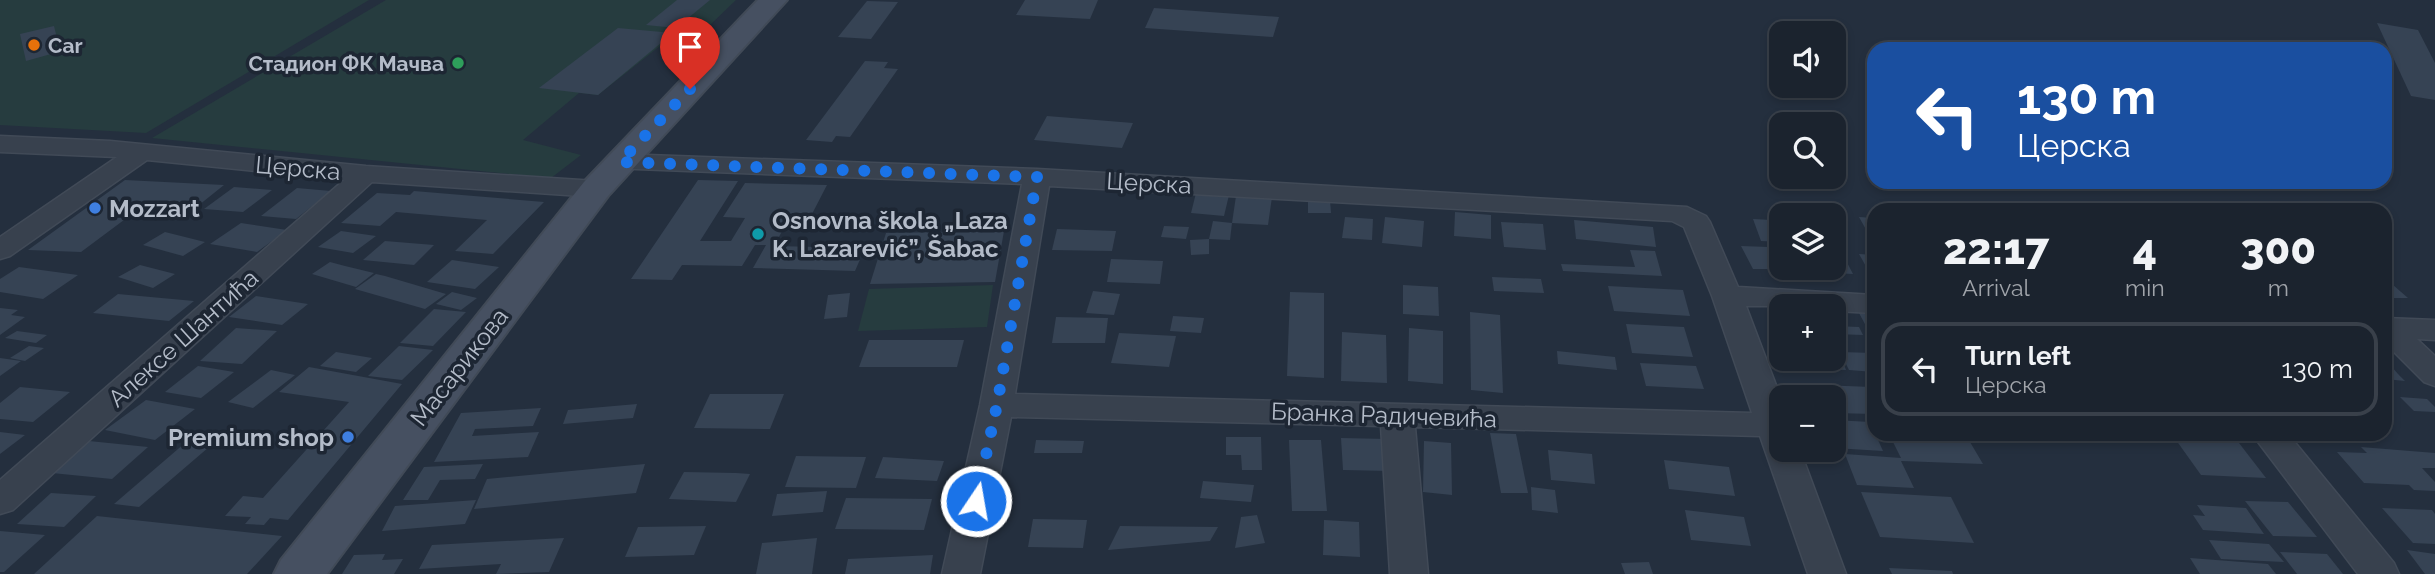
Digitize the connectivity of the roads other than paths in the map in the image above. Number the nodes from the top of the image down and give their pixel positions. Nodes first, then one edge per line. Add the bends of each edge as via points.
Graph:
1 (773, 0) edge
2 (0, 144) edge
3 (141, 153) junction
4 (620, 162) junction
5 (366, 174) junction
6 (1037, 177) junction
7 (596, 190) junction
8 (0, 250) edge
9 (1727, 296) junction
10 (1867, 304) edge
11 (2392, 328) edge
12 (2435, 330) edge
13 (2392, 334) edge
14 (2435, 375) edge
15 (997, 405) junction
16 (1397, 416) junction
17 (1769, 416) edge
18 (1769, 425) edge
19 (2275, 441) edge
20 (1786, 462) edge
21 (0, 501) edge
22 (299, 574) edge
23 (961, 574) edge
24 (1409, 574) edge
25 (1827, 574) edge
26 (2380, 574) edge

1 - 4 main road, Масарикова
2 - 3 street, Церска
3 - 5 street, Церска
3 - 8 street
4 - 6 street, Церска
4 - 7 main road, Масарикова
5 - 7 street, Церска
5 - 21 street, Алексе Шантића
6 - 9 street, Церска via 1677,213 1696,222
6 - 15 street
7 - 22 main road, Масарикова
9 - 10 street
9 - 17 street
11 - 12 street
13 - 14 street
15 - 16 street, Бранка Радичевића
15 - 23 street
16 - 18 street, Бранка Радичевића
16 - 24 street
19 - 26 street
20 - 25 street

